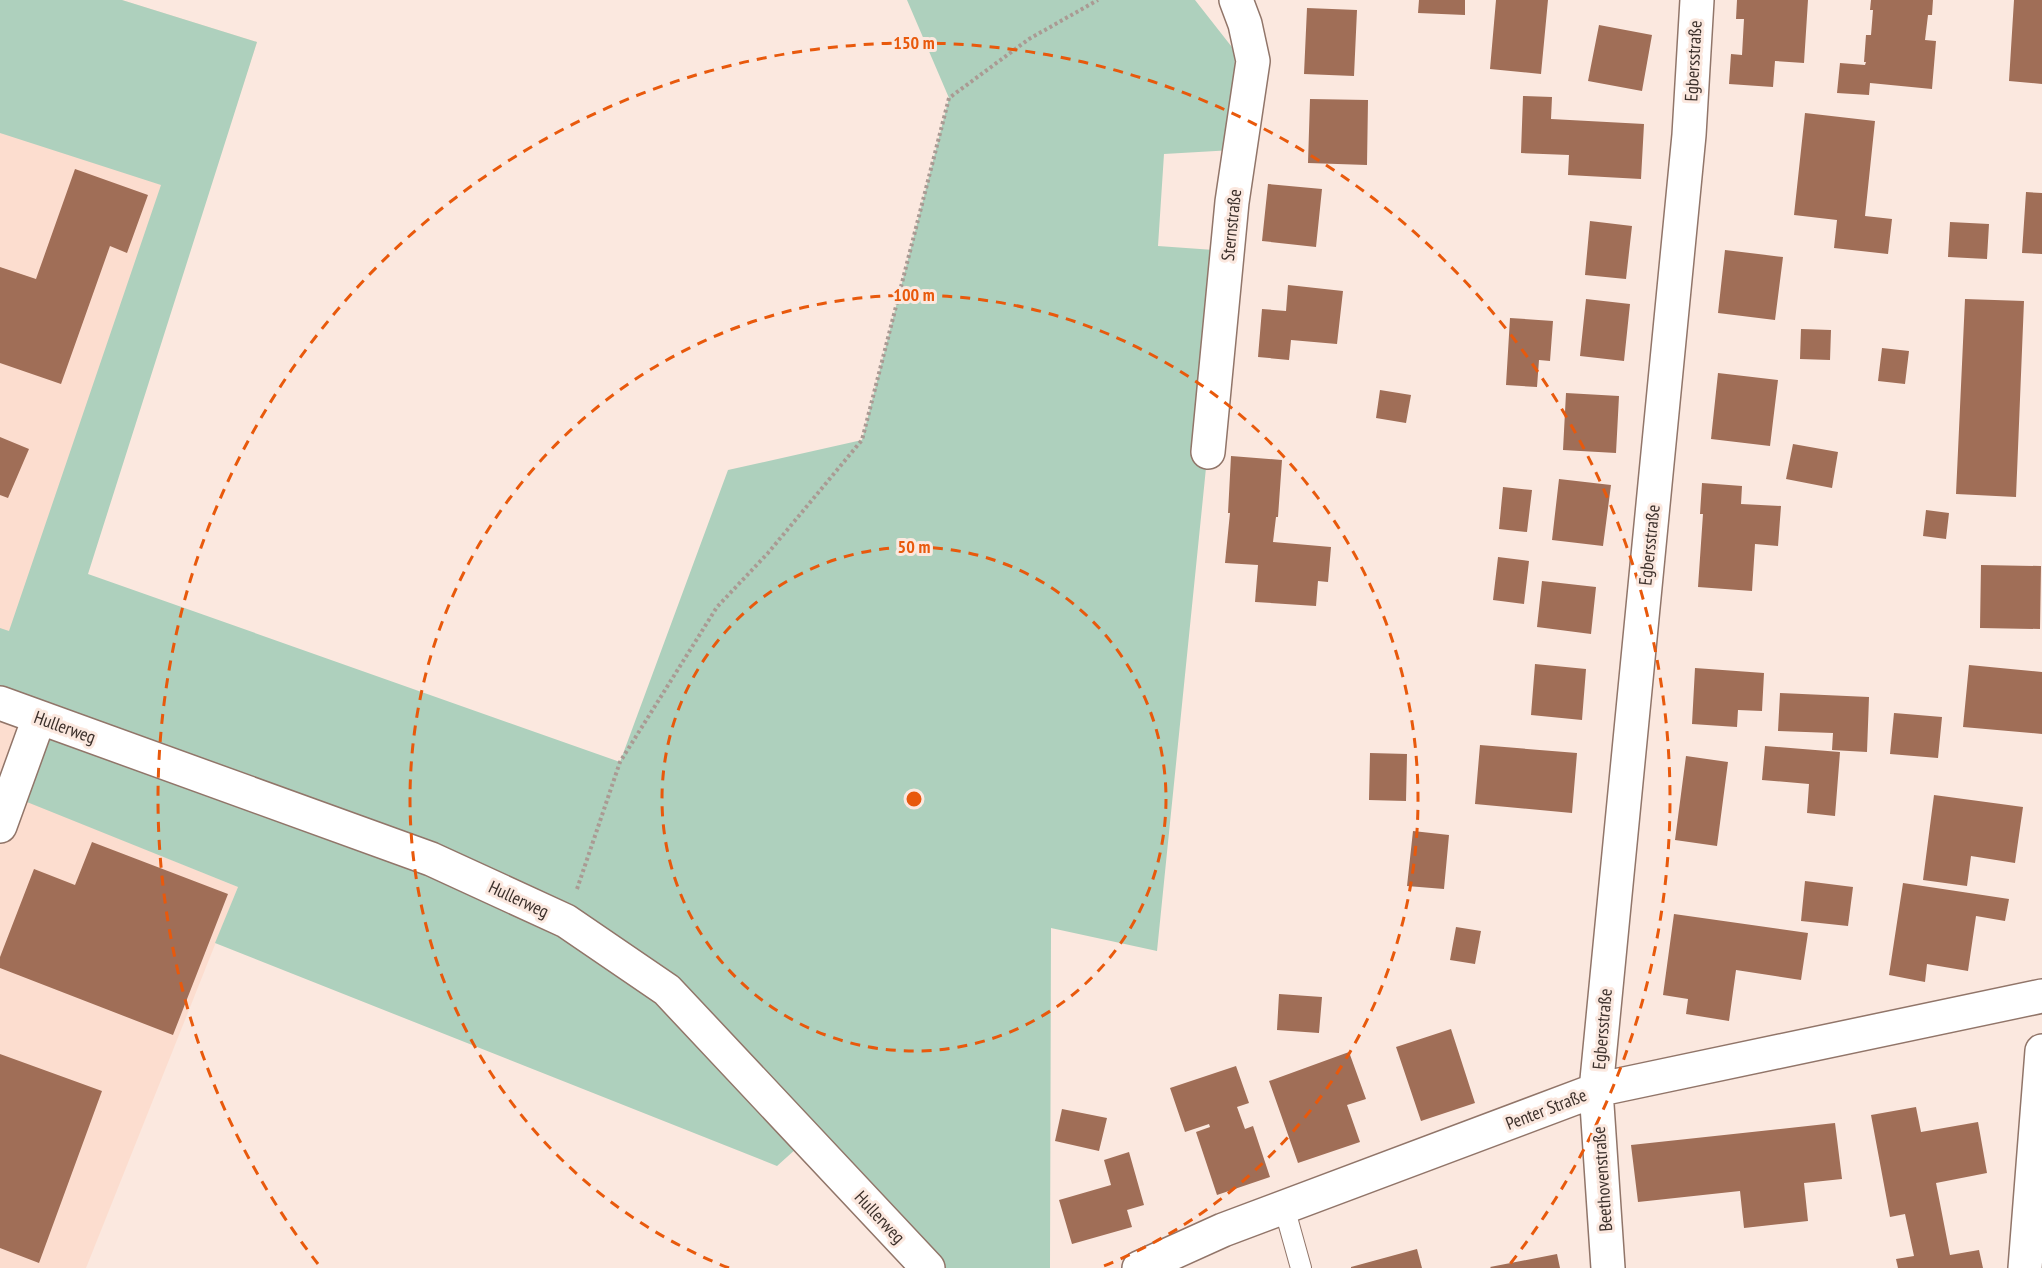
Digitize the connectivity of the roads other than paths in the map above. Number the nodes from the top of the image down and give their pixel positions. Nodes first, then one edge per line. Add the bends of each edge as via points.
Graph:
1 (1236, 0) edge
2 (1697, 0) edge
3 (1208, 452) dead end
4 (0, 703) edge
5 (39, 717) junction
6 (0, 826) edge
7 (2042, 996) edge
8 (2042, 1051) edge
9 (1596, 1090) junction
10 (1284, 1207) junction
11 (2031, 1253) edge
12 (928, 1268) edge
13 (1139, 1268) edge
14 (1301, 1268) edge
15 (1608, 1268) edge

1 - 3 street, Sternstraße via 1252,61 1232,202
2 - 9 street, Egbersstraße via 1689,135
4 - 5 street, Hullerweg
5 - 6 street
5 - 12 street, Hullerweg via 431,859 566,921 667,990
7 - 9 street, Penter Straße
8 - 11 street
9 - 10 street, Penter Straße
9 - 15 street, Beethovenstraße
10 - 13 street, Penter Straße
10 - 14 lane

